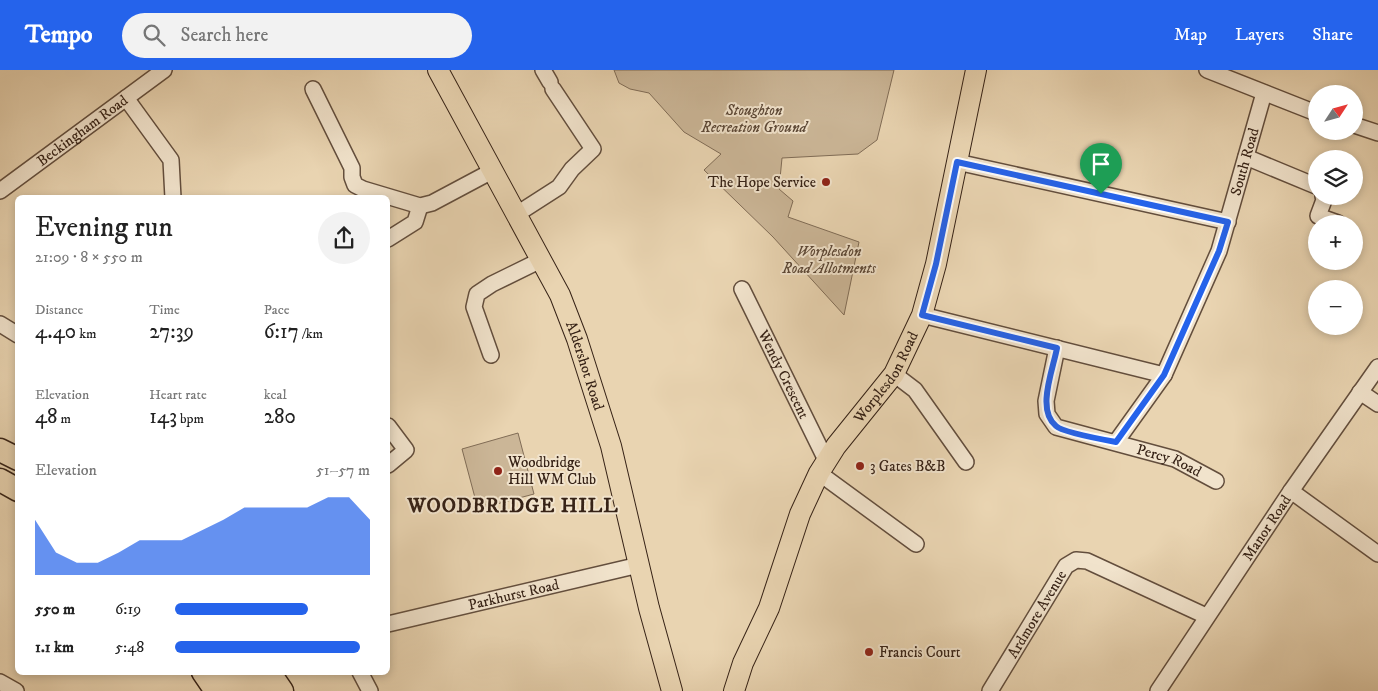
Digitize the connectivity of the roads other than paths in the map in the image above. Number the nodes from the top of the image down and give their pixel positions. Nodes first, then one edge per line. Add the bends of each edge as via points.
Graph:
1 (164, 70) edge
2 (438, 70) edge
3 (976, 70) edge
4 (1207, 70) edge
5 (548, 80) edge
6 (313, 89) dead end
7 (1264, 93) junction
8 (126, 98) junction
9 (1308, 110) edge
10 (1363, 129) edge
11 (1378, 133) edge
12 (1246, 157) junction
13 (957, 162) junction
14 (494, 170) junction
15 (1308, 183) edge
16 (0, 192) edge
17 (173, 195) edge
18 (386, 195) edge
19 (390, 196) edge
20 (420, 206) junction
21 (517, 214) junction
22 (1228, 222) junction
23 (390, 238) edge
24 (541, 260) junction
25 (742, 289) dead end
26 (922, 315) junction
27 (0, 324) edge
28 (15, 333) edge
29 (1057, 348) junction
30 (491, 355) dead end
31 (1378, 367) edge
32 (894, 374) junction
33 (1164, 375) junction
34 (1360, 392) junction
35 (1378, 404) edge
36 (390, 429) edge
37 (1116, 442) junction
38 (0, 450) edge
39 (15, 458) edge
40 (966, 462) dead end
41 (390, 463) edge
42 (822, 466) junction
43 (0, 468) edge
44 (15, 476) edge
45 (0, 480) edge
46 (1216, 481) dead end
47 (15, 488) edge
48 (1291, 490) junction
49 (916, 544) dead end
50 (1378, 554) edge
51 (639, 565) junction
52 (1206, 616) junction
53 (390, 624) edge
54 (743, 663) junction
55 (205, 675) edge
56 (236, 675) edge
57 (362, 675) edge
58 (0, 682) edge
59 (254, 682) edge
60 (672, 689) edge
61 (16, 691) edge
62 (216, 691) edge
63 (282, 691) edge
64 (370, 691) edge
65 (722, 691) edge
66 (734, 691) edge
67 (990, 691) edge
68 (1158, 691) edge

1 - 8 street, Beckingham Road
2 - 14 main road, Aldershot Road
3 - 13 main road, Worplesdon Road
4 - 7 street
5 - 21 street via 598,152 572,169 559,187
6 - 18 street via 352,168 355,185
7 - 9 street
7 - 12 street, South Road
8 - 16 street, Beckingham Road
8 - 17 street via 171,160
10 - 11 street
12 - 15 street
12 - 22 street, South Road
13 - 22 street
13 - 26 main road, Worplesdon Road
14 - 20 street via 432,203
14 - 21 main road, Aldershot Road
19 - 20 street
20 - 23 street via 415,222
21 - 24 main road, Aldershot Road
22 - 33 street, South Road via 1219,251
24 - 30 street via 477,294 474,308
24 - 51 main road, Aldershot Road via 563,302 593,386
25 - 42 street, Wendy Crescent
26 - 29 street
26 - 32 main road, Worplesdon Road
27 - 28 street
29 - 33 street
29 - 37 street, Percy Road via 1046,401 1047,414 1056,427
31 - 34 street, Manor Road
32 - 40 street via 915,390
32 - 42 main road, Worplesdon Road
33 - 37 street, South Road
34 - 35 street
34 - 48 street, Manor Road
36 - 41 street via 406,450
37 - 46 street, Percy Road via 1175,459
38 - 39 highway
42 - 49 street
42 - 54 main road, Worplesdon Road via 800,514 769,608
43 - 44 highway
45 - 47 highway
48 - 50 street
48 - 52 street, Manor Road
51 - 53 street, Parkhurst Road
51 - 60 main road, Aldershot Road
52 - 67 street, Ardmore Avenue via 1087,561 1071,562
52 - 68 street, Manor Road
54 - 65 main road, Worplesdon Road
54 - 66 main road, Worplesdon Road
55 - 62 highway
56 - 59 highway
57 - 64 street
58 - 61 street
59 - 63 highway

